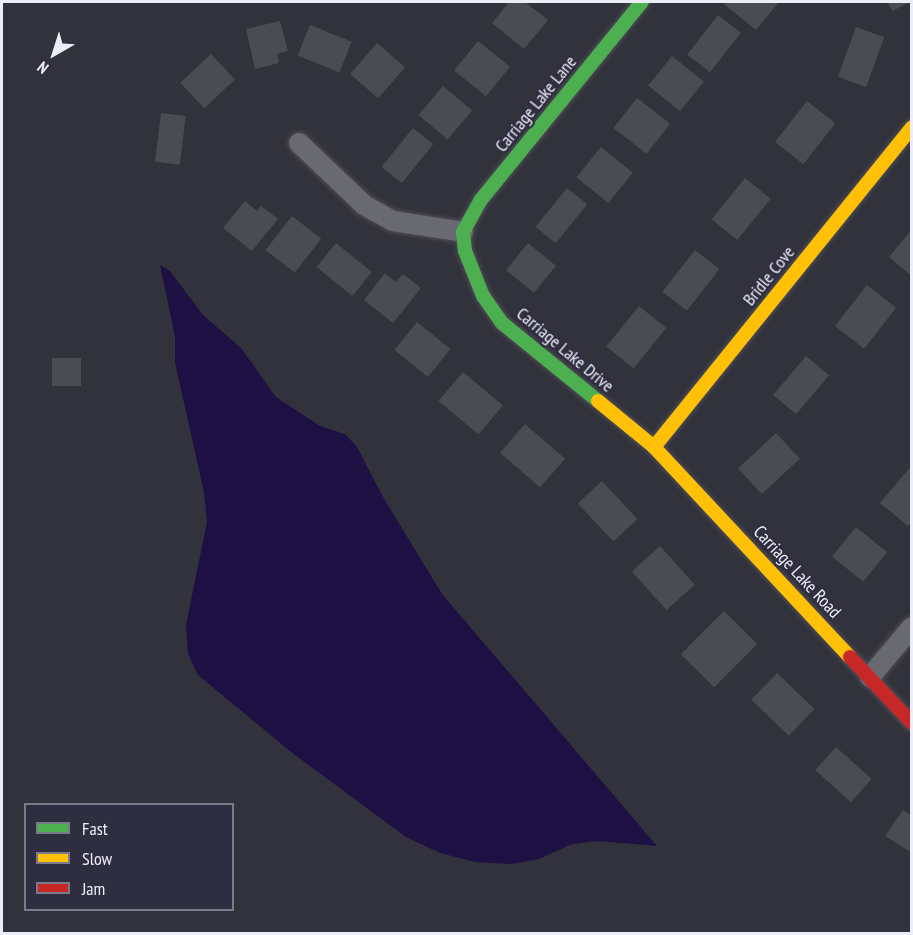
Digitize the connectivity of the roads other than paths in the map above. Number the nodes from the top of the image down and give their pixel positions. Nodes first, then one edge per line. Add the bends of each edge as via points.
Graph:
1 (642, 2) edge
2 (912, 127) edge
3 (299, 143) dead end
4 (463, 232) junction
5 (654, 447) junction
6 (912, 627) edge
7 (870, 677) junction
8 (912, 723) edge

1 - 4 street, Carriage Lake Lane via 480,201
2 - 5 street, Bridle Cove
3 - 4 street via 343,187 383,216
4 - 5 street, Carriage Lake Drive via 465,251 483,296 502,323
5 - 7 street, Carriage Lake Road
6 - 7 street
7 - 8 street, Carriage Lake Road

